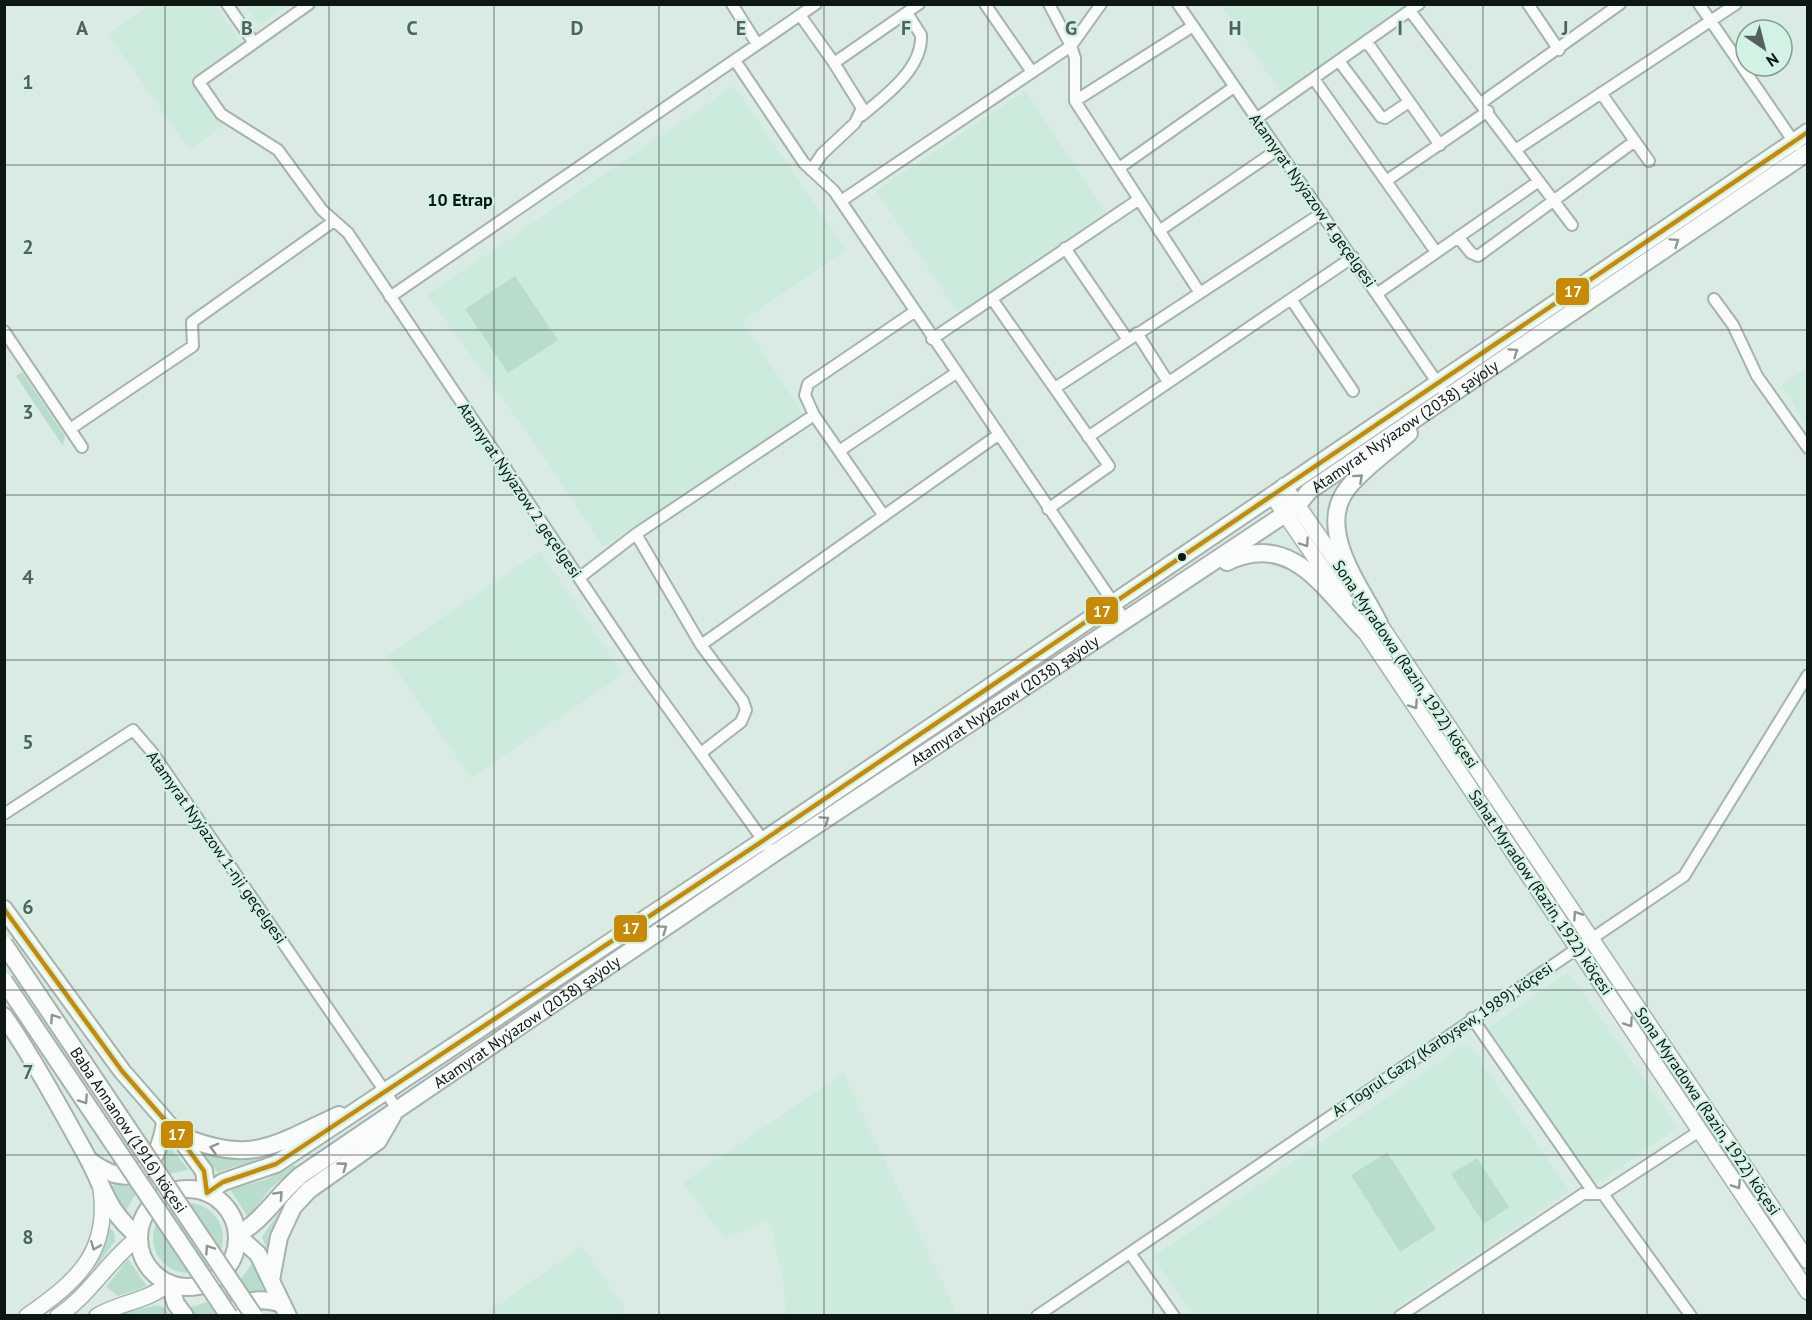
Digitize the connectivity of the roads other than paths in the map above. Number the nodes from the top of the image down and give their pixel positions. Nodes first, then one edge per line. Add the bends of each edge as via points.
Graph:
1 (227, 4) edge
2 (309, 4) edge
3 (732, 4) edge
4 (816, 4) edge
5 (919, 4) edge
6 (985, 4) edge
7 (1049, 4) edge
8 (1101, 4) edge
9 (1178, 4) edge
10 (1528, 4) edge
11 (1620, 4) edge
12 (1699, 4) edge
13 (1736, 4) edge
14 (1414, 8) edge
15 (907, 13) junction
16 (800, 15) junction
17 (1710, 21) junction
18 (1193, 26) junction
19 (1367, 42) junction
20 (254, 43) junction
21 (757, 44) junction
22 (1071, 46) junction
23 (1559, 50) junction
24 (1339, 61) junction
25 (736, 62) junction
26 (834, 63) junction
27 (1032, 72) junction
28 (1314, 79) junction
29 (1234, 87) junction
30 (1601, 93) junction
31 (1074, 101) junction
32 (1409, 102) junction
33 (1485, 107) junction
34 (861, 116) junction
35 (1256, 119) junction
36 (1635, 141) junction
37 (1440, 145) junction
38 (1803, 145) edge
39 (1517, 149) junction
40 (1277, 150) junction
41 (1649, 161) dead end
42 (1119, 168) junction
43 (811, 170) junction
44 (1386, 181) junction
45 (1539, 181) junction
46 (1138, 200) junction
47 (841, 201) junction
48 (1553, 201) junction
49 (1322, 213) junction
50 (334, 221) junction
51 (1572, 225) dead end
52 (1159, 231) junction
53 (1458, 237) junction
54 (1065, 248) junction
55 (1436, 252) junction
56 (1353, 257) junction
57 (1200, 293) junction
58 (1378, 293) junction
59 (390, 297) junction
60 (992, 299) junction
61 (1291, 299) junction
62 (1714, 299) dead end
63 (914, 312) junction
64 (4, 331) edge
65 (1133, 337) junction
66 (932, 339) junction
67 (956, 373) junction
68 (1168, 382) junction
69 (1437, 382) junction
70 (1055, 388) junction
71 (1353, 391) dead end
72 (1447, 397) junction
73 (814, 415) junction
74 (70, 429) junction
75 (998, 435) junction
76 (1088, 437) junction
77 (82, 447) dead end
78 (1808, 448) edge
79 (839, 451) junction
80 (1278, 490) junction
81 (1048, 509) junction
82 (1291, 510) junction
83 (884, 516) junction
84 (636, 534) junction
85 (579, 578) junction
86 (1113, 603) junction
87 (1125, 620) junction
88 (1372, 627) junction
89 (701, 645) junction
90 (1808, 675) edge
91 (701, 753) junction
92 (4, 814) edge
93 (764, 840) junction
94 (773, 854) junction
95 (4, 909) edge
96 (1592, 937) junction
97 (4, 944) edge
98 (1578, 946) junction
99 (4, 981) edge
100 (4, 1016) edge
101 (1472, 1018) junction
102 (386, 1093) junction
103 (397, 1109) junction
104 (171, 1129) junction
105 (1701, 1130) junction
106 (89, 1160) junction
107 (100, 1189) junction
108 (207, 1192) junction
109 (1598, 1193) junction
110 (237, 1235) junction
111 (140, 1237) junction
112 (1130, 1253) junction
113 (1808, 1260) edge
114 (271, 1280) junction
115 (170, 1283) junction
116 (1808, 1292) edge
117 (285, 1310) edge
118 (27, 1316) edge
119 (58, 1316) edge
120 (97, 1316) edge
121 (185, 1316) edge
122 (227, 1316) edge
123 (254, 1316) edge
124 (1037, 1316) edge
125 (1174, 1316) edge
126 (1401, 1316) edge
127 (1691, 1316) edge

1 - 20 street
2 - 20 street
3 - 21 street
4 - 16 street
5 - 15 street
6 - 27 street
7 - 22 street
8 - 22 street
9 - 18 street, Atamyrat Nyýazow 4 geçelgesi
10 - 23 street
11 - 23 street
12 - 17 street
13 - 17 street
14 - 19 street
14 - 33 street
15 - 26 street
15 - 34 street via 921,35 918,52 897,88
16 - 21 street
16 - 26 street
17 - 30 street
17 - 38 street
18 - 29 street, Atamyrat Nyýazow 4 geçelgesi
18 - 31 street
19 - 24 street
19 - 32 street
20 - 50 street, Atamyrat Nyýazow 2 geçelgesi via 199,82 221,114 278,150
21 - 25 street
22 - 27 street
22 - 31 street via 1075,58
23 - 33 street
24 - 28 street
24 - 32 street via 1381,117 1386,118
25 - 43 street
25 - 59 street
26 - 34 street via 860,101
27 - 47 street
28 - 35 street
28 - 44 street
29 - 35 street, Atamyrat Nyýazow 4 geçelgesi
29 - 42 street
30 - 36 street
30 - 39 street
31 - 42 street
32 - 37 street
33 - 37 street
33 - 39 street
34 - 43 street
35 - 40 street, Atamyrat Nyýazow 4 geçelgesi
36 - 41 street
36 - 48 street
37 - 44 street
38 - 69 main road, Atamyrat Nyýazow (2038) şaýoly
72 -> 38 main road, Atamyrat Nyýazow (2038) şaýoly
39 - 45 street
40 - 49 street, Atamyrat Nyýazow 4 geçelgesi
40 - 52 street
42 - 46 street
43 - 47 street
44 - 55 street
45 - 48 street
45 - 53 street
46 - 52 street
46 - 54 street
47 - 63 street
48 - 51 street
48 - 53 street via 1478,256
49 - 56 street, Atamyrat Nyýazow 4 geçelgesi
49 - 57 street
50 - 59 street, Atamyrat Nyýazow 2 geçelgesi via 348,233
50 - 74 street via 192,321 193,346
52 - 57 street
53 - 55 street
54 - 60 street
54 - 65 street
55 - 58 street
56 - 58 street, Atamyrat Nyýazow 4 geçelgesi
56 - 61 street
57 - 65 street
58 - 69 street, Atamyrat Nyýazow 4 geçelgesi
59 - 85 street, Atamyrat Nyýazow 2 geçelgesi
60 - 66 street
60 - 70 street
61 - 68 street
61 - 71 street
62 - 78 street via 1733,325 1757,376
63 - 66 street
63 - 73 street via 808,384 805,395
64 - 74 street
65 - 68 street
65 - 70 street
66 - 67 street
67 - 75 street
67 - 79 street
68 - 76 street
69 - 72 street, Atamyrat Nyýazow 4 geçelgesi
69 - 80 main road, Atamyrat Nyýazow (2038) şaýoly
70 - 76 street
72 - 82 main road, Atamyrat Nyýazow (2038) şaýoly via 1309,491
88 -> 72 main road via 1346,561 1335,513 1347,489
73 - 79 street
73 - 84 street
74 - 77 street
75 - 81 street
75 - 83 street
76 - 81 street via 1109,466
79 - 83 street
80 - 82 main road, Sona Myradowa (Razin, 1922) köçesi
80 - 86 main road, Atamyrat Nyýazow (2038) şaýoly
81 - 86 street
82 - 87 main road, Atamyrat Nyýazow (2038) şaýoly
82 - 88 main road, Sona Myradowa (Razin, 1922) köçesi
83 - 89 street
84 - 85 street
84 - 89 street
85 - 91 street, Atamyrat Nyýazow 2 geçelgesi
86 - 87 street
86 - 93 main road, Atamyrat Nyýazow (2038) şaýoly
87 - 88 main road via 1244,554 1277,553 1307,569
94 -> 87 main road, Atamyrat Nyýazow (2038) şaýoly
96 -> 88 main road, Sona Myradowa (Razin, 1922) köçesi
88 -> 98 main road, Sahat Myradow (Razin, 1922) köçesi
89 - 91 street via 746,710 741,722
90 - 96 street, Ar Togrul Gazy (Karbyşew, 1989) köçesi via 1684,876
91 - 93 street, Atamyrat Nyýazow 2 geçelgesi
92 - 102 street, Atamyrat Nyýazow 1-nji geçelgesi via 133,730 152,752
93 - 94 street, Atamyrat Nyýazow 2 geçelgesi
93 - 102 main road, Atamyrat Nyýazow (2038) şaýoly
103 -> 94 main road, Atamyrat Nyýazow (2038) şaýoly
95 - 104 main road via 77,1012
96 - 98 street, Ar Togrul Gazy (Karbyşew, 1989) köçesi
96 - 113 main road, Sona Myradowa (Razin, 1922) köçesi
123 -> 97 main road, Baba Annanow (1916) köçesi, bridge
98 - 101 street, Ar Togrul Gazy (Karbyşew, 1989) köçesi
98 -> 105 main road, Sahat Myradow (Razin, 1922) köçesi
99 -> 122 main road, Baba Annanow (1916) köçesi, bridge
100 - 106 main road
101 - 109 street
101 - 112 street, Ar Togrul Gazy (Karbyşew, 1989) köçesi
102 - 103 street
102 -> 104 main road via 260,1150 230,1152
102 - 108 main road, Atamyrat Nyýazow (2038) şaýoly via 298,1152
110 -> 103 main road, Atamyrat Nyýazow (2038) şaýoly via 254,1226 301,1175
114 -> 103 main road via 279,1237 293,1207 309,1190 378,1141
104 - 106 main road via 144,1168 126,1176 105,1172
104 - 108 main road via 204,1171
105 - 109 street
105 -> 116 main road, Sahat Myradow (Razin, 1922) köçesi
106 - 107 main road
107 - 111 main road via 117,1217
107 -> 118 main road via 102,1225 86,1265 67,1288
108 - 110 main road via 226,1206
108 - 111 main road via 188,1189 161,1197 148,1210
109 - 126 street via 1583,1194
109 - 127 street
110 - 114 main road via 258,1254
110 - 115 main road via 232,1259 217,1278 194,1286
111 - 115 main road via 147,1265
111 - 119 main road via 122,1250 88,1292
112 - 124 street, Ar Togrul Gazy (Karbyşew, 1989) köçesi
112 - 125 street
114 - 117 main road
115 - 120 main road via 156,1295
115 - 121 main road via 176,1304
117 - 122 main road via 272,1301 250,1300

